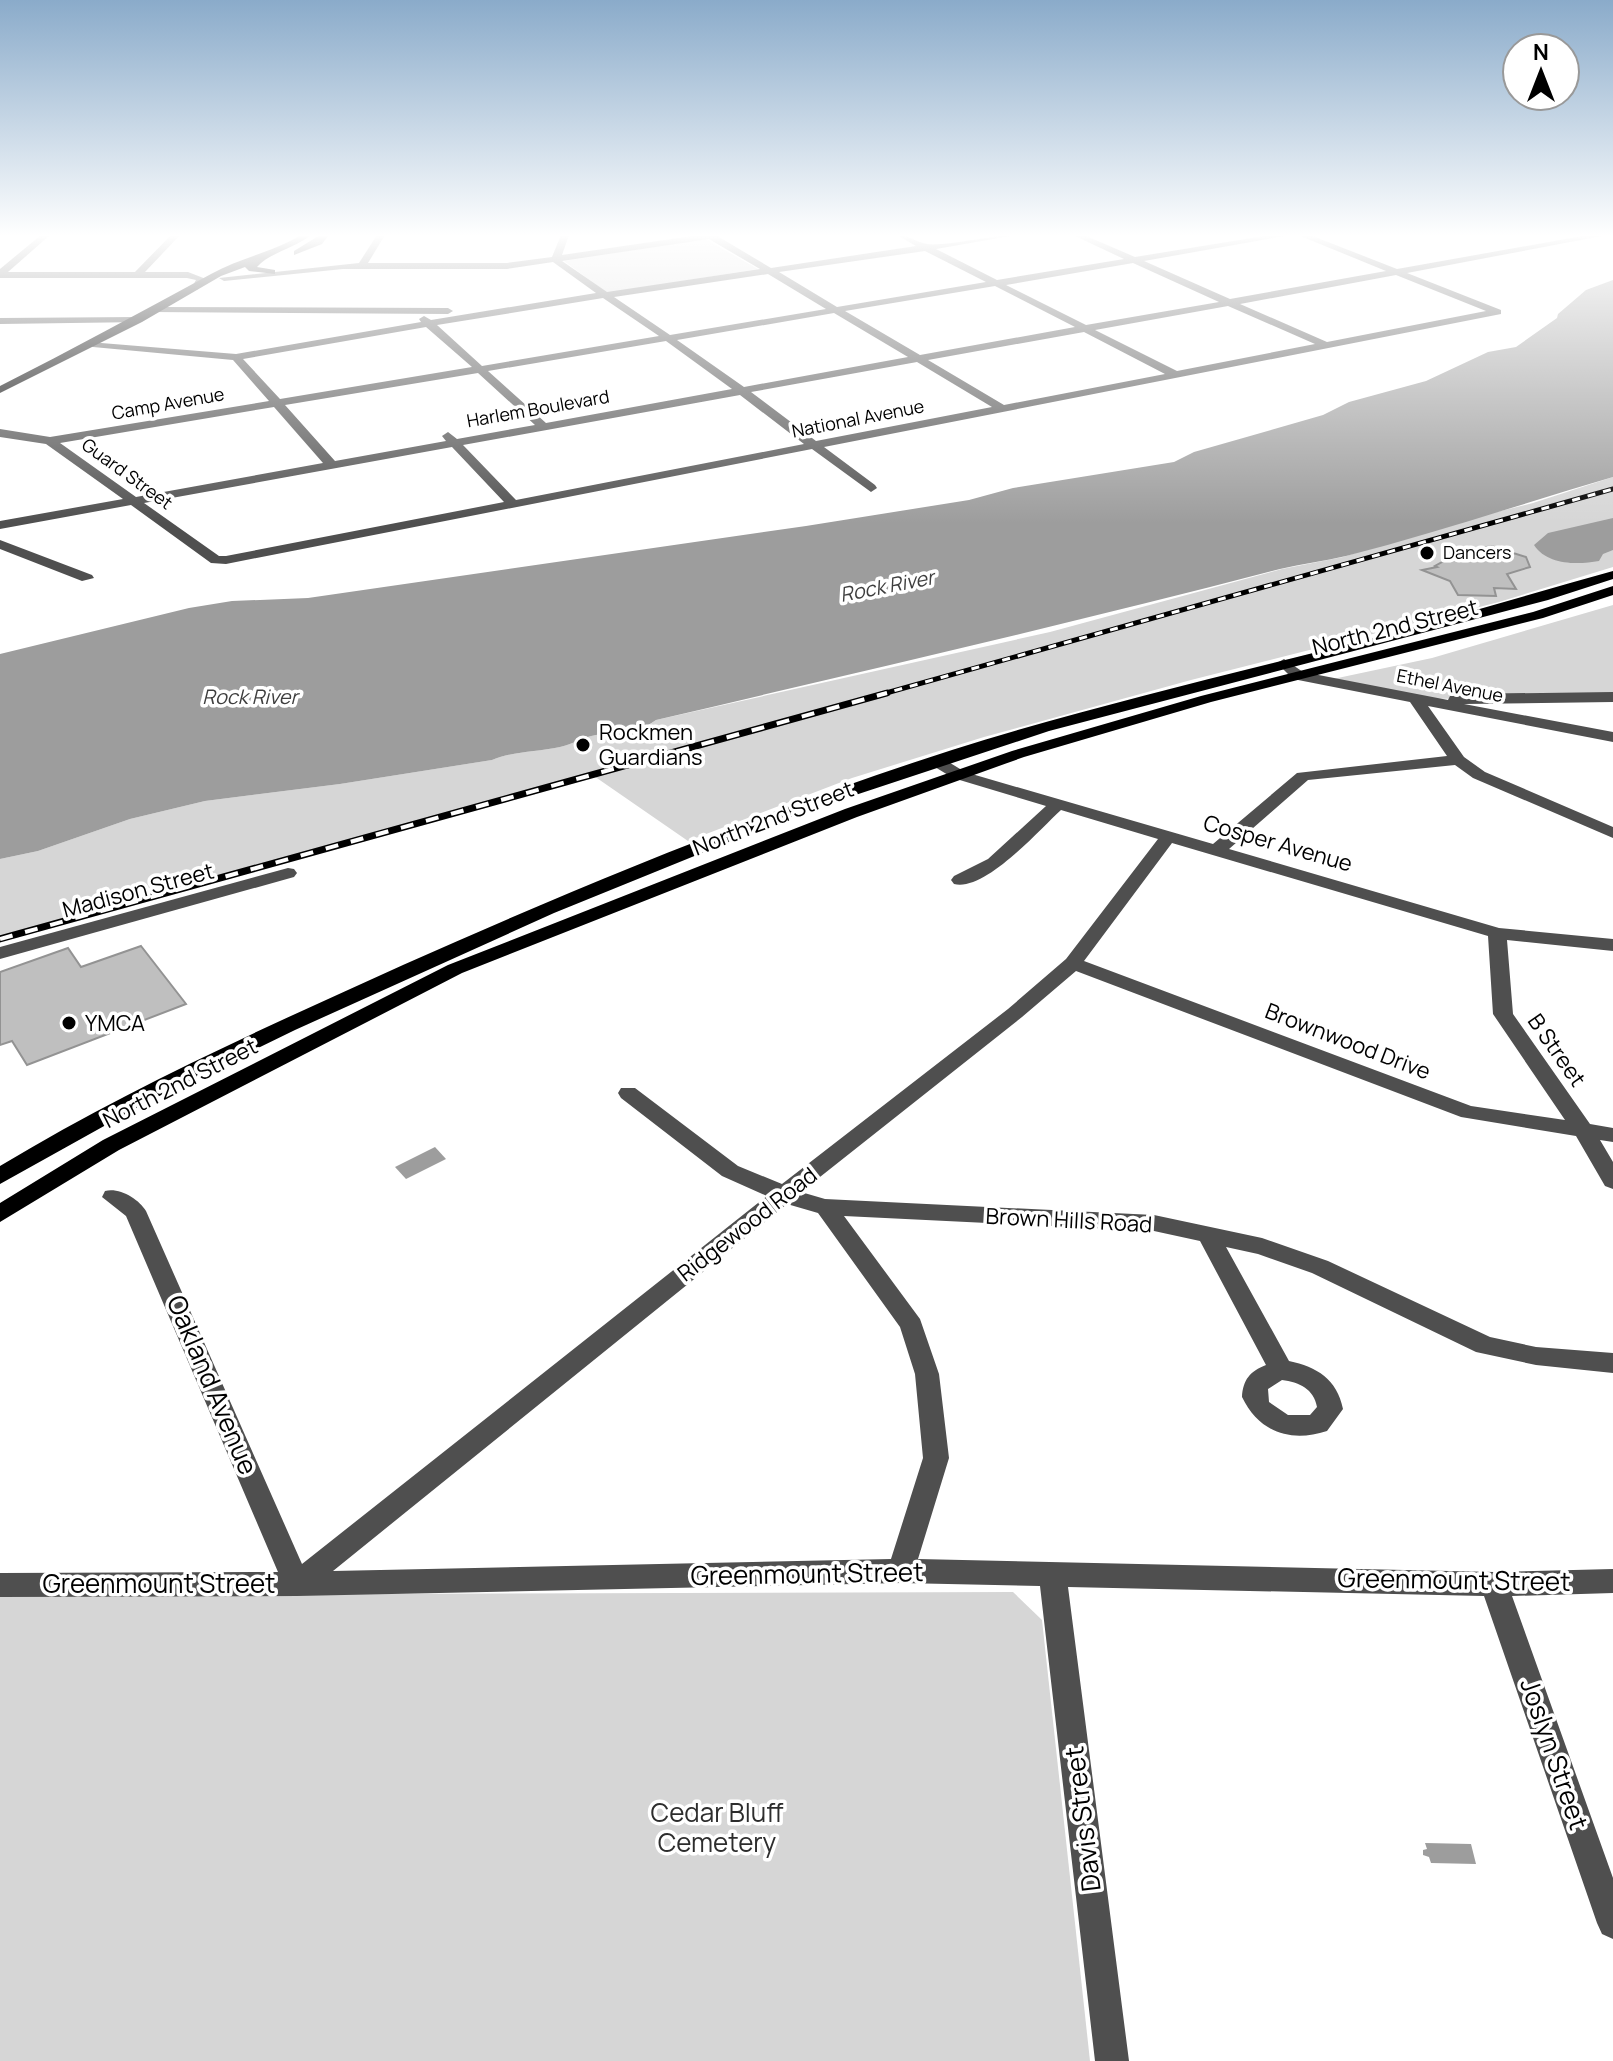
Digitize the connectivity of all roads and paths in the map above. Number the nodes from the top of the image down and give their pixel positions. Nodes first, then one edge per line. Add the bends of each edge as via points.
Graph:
1 (117, 331) edge
2 (387, 331) edge
3 (437, 331) edge
4 (657, 331) edge
5 (709, 331) edge
6 (873, 331) edge
7 (1051, 331) edge
8 (1089, 331) edge
9 (1294, 331) edge
10 (1401, 331) edge
11 (666, 338) junction
12 (93, 344) junction
13 (1327, 346) junction
14 (916, 356) junction
15 (236, 357) junction
16 (480, 369) junction
17 (1176, 375) junction
18 (737, 388) junction
19 (0, 390) edge
20 (278, 402) junction
21 (1003, 409) junction
22 (540, 422) junction
23 (0, 433) edge
24 (450, 439) junction
25 (50, 441) junction
26 (814, 446) junction
27 (328, 461) junction
28 (871, 488) dead end
29 (128, 497) junction
30 (514, 505) junction
31 (0, 517) edge
32 (0, 525) edge
33 (0, 544) edge
34 (226, 560) joint
35 (1613, 575) edge
36 (87, 578) dead end
37 (1613, 590) edge
38 (1291, 669) junction
39 (1613, 697) edge
40 (1415, 699) junction
41 (1613, 737) edge
42 (1458, 760) junction
43 (936, 761) junction
44 (959, 775) junction
45 (1058, 804) junction
46 (1613, 833) edge
47 (1169, 836) junction
48 (1217, 850) junction
49 (288, 873) dead end
50 (960, 880) dead end
51 (1497, 933) junction
52 (1613, 945) edge
53 (0, 953) edge
54 (1073, 963) junction
55 (628, 1093) dead end
56 (1583, 1130) junction
57 (1613, 1135) edge
58 (0, 1176) edge
59 (1613, 1181) edge
60 (784, 1193) junction
61 (113, 1197) dead end
62 (825, 1207) junction
63 (0, 1214) edge
64 (1208, 1235) junction
65 (1613, 1363) edge
66 (1281, 1370) dead end
67 (901, 1571) junction
68 (1053, 1576) junction
69 (1613, 1581) edge
70 (297, 1584) junction
71 (1494, 1584) junction
72 (0, 1585) edge
73 (1613, 1923) edge
74 (1112, 2061) edge

1 - 12 main road
2 - 15 street
3 - 16 street
4 - 11 street
5 - 11 street, Camp Avenue
6 - 14 street
7 - 14 street, Harlem Boulevard
8 - 17 street
9 - 13 street
10 - 13 street, National Avenue
11 - 16 street, Camp Avenue
11 - 18 street
12 - 15 street
12 - 19 main road
13 - 17 street, National Avenue
14 - 18 street, Harlem Boulevard
14 - 21 street
15 - 20 street
16 - 20 street, Camp Avenue
16 - 22 street
17 - 21 street, National Avenue
18 - 22 street, Harlem Boulevard
18 - 26 street
20 - 25 street, Camp Avenue
20 - 27 street
21 - 26 street, National Avenue
22 - 24 street, Harlem Boulevard
23 - 25 street, Guard Street
24 - 27 street, Harlem Boulevard
24 - 30 street
25 - 29 street, Guard Street
26 - 28 street
26 - 30 street, National Avenue
27 - 29 street, Harlem Boulevard
29 - 31 street, Harlem Boulevard
29 - 32 street, Harlem Boulevard
29 - 34 street, Guard Street via 216,560
30 - 34 street, National Avenue
33 - 36 street
35 - 38 main road, North 2nd Street
37 - 38 main road, North 2nd Street via 1538,615
38 - 40 street, Ethel Avenue
38 - 43 main road, North 2nd Street via 1055,725
38 - 44 main road, North 2nd Street
39 - 40 street
40 - 41 street, Ethel Avenue
40 - 42 street
42 - 46 street via 1479,775
42 - 48 street via 1303,776
43 - 44 street, Cosper Avenue
43 - 58 main road, North 2nd Street via 739,831 543,910 225,1053 59,1139
44 - 45 street, Cosper Avenue
44 - 63 main road, North 2nd Street via 455,969 111,1145
45 - 47 street, Cosper Avenue
45 - 50 street via 994,863
47 - 48 street, Cosper Avenue
47 - 54 street, Ridgewood Road
48 - 51 street, Cosper Avenue
49 - 53 street, Madison Street
51 - 52 street, Cosper Avenue
51 - 56 street, B Street via 1503,1014
54 - 56 street, Brownwood Drive via 1468,1112
54 - 60 street, Ridgewood Road via 901,1105
55 - 60 street, Brown Hills Road via 730,1171
56 - 57 street, Brownwood Drive
56 - 59 street, B Street
60 - 62 street, Brown Hills Road
60 - 70 street, Ridgewood Road
61 - 70 street, Oakland Avenue via 135,1211
62 - 64 street, Brown Hills Road via 1114,1220
62 - 67 street via 911,1325 927,1374 936,1458
64 - 65 street, Brown Hills Road via 1262,1246 1320,1267 1485,1345
64 - 66 street
67 - 68 street, Greenmount Street
67 - 70 street, Greenmount Street
68 - 71 street, Greenmount Street
68 - 74 street, Davis Street
69 - 71 street, Greenmount Street
70 - 72 street, Greenmount Street
71 - 73 street, Joslyn Street

